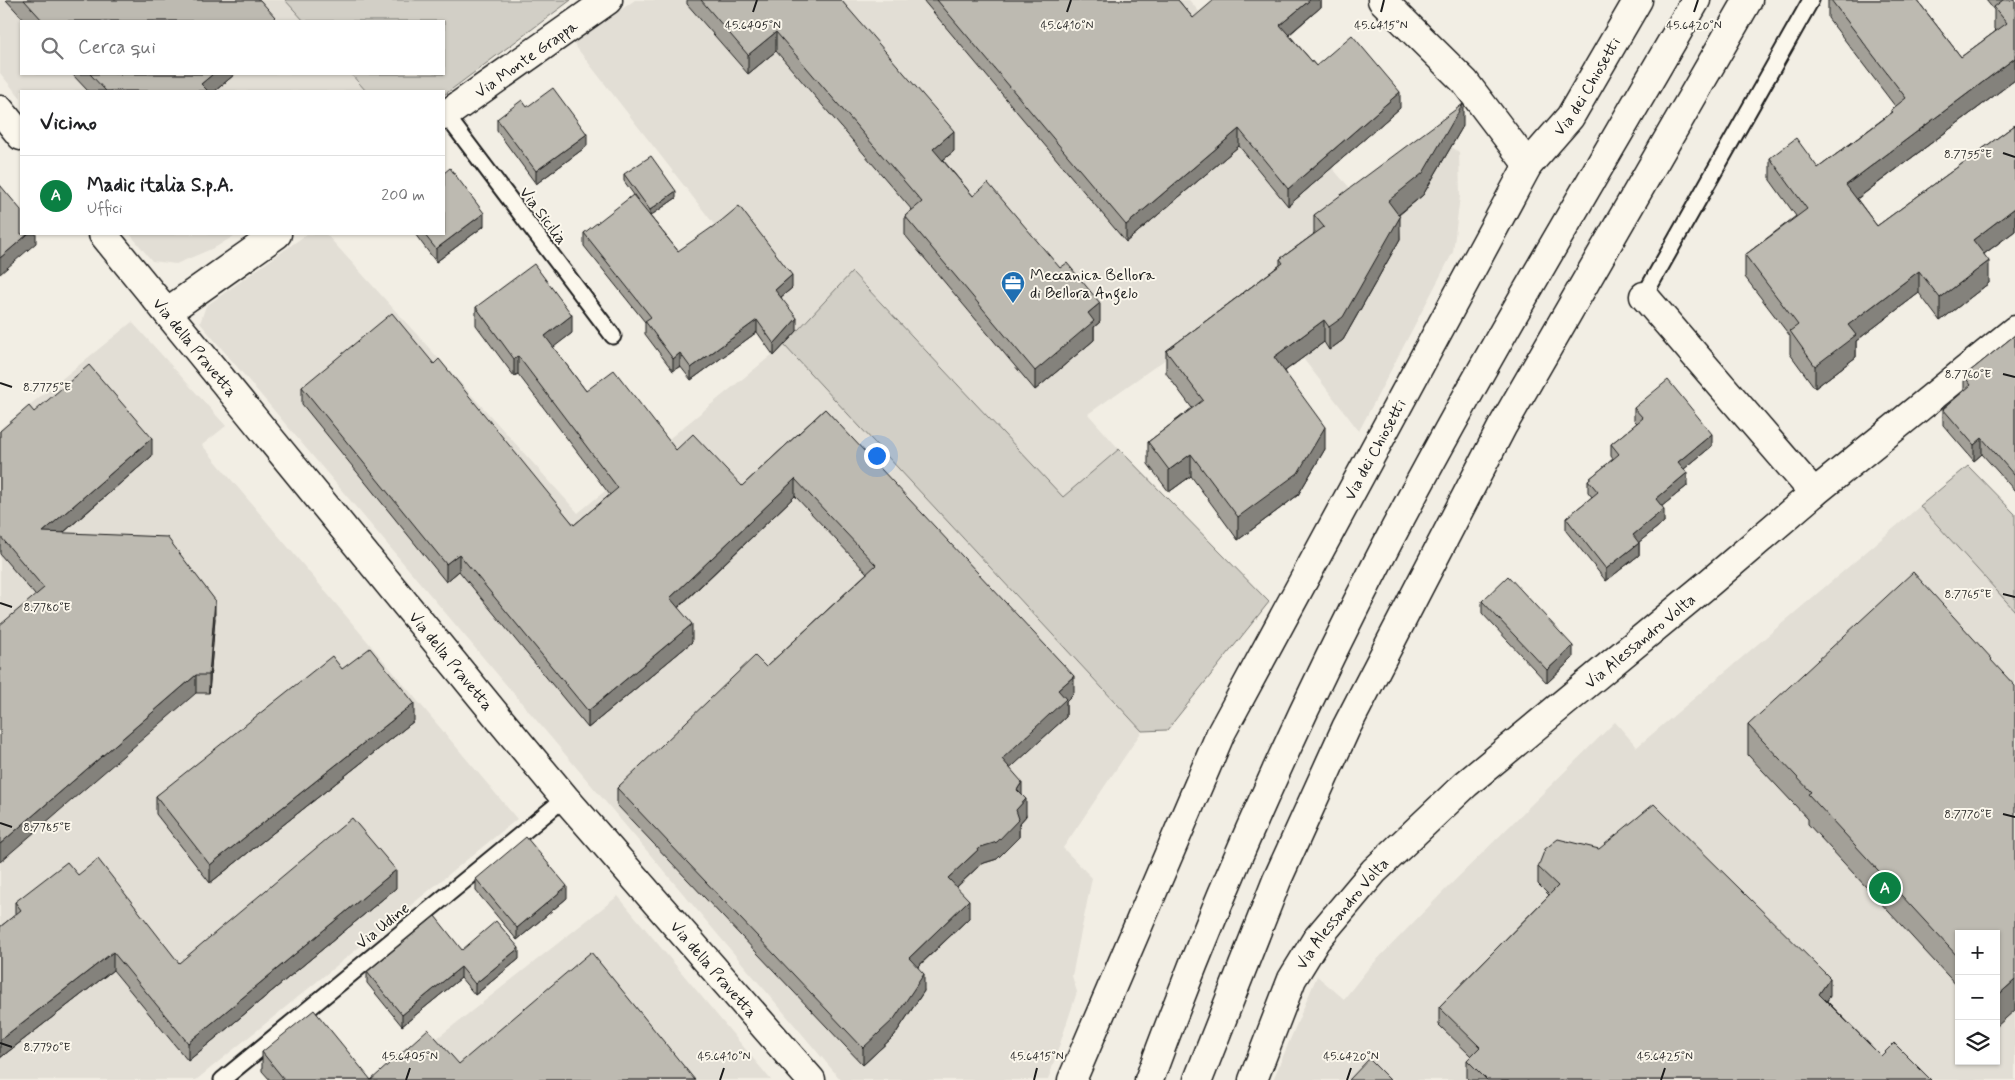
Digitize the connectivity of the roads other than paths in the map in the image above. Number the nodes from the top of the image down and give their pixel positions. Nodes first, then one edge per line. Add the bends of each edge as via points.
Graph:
1 (608, 0) edge
2 (1382, 0) edge
3 (1638, 0) edge
4 (1696, 0) edge
5 (1748, 0) edge
6 (1811, 0) edge
7 (0, 110) edge
8 (445, 116) edge
9 (20, 135) edge
10 (1528, 165) junction
11 (104, 235) edge
12 (276, 235) edge
13 (1644, 296) joint
14 (167, 312) junction
15 (2015, 330) edge
16 (613, 336) dead end
17 (1814, 493) junction
18 (565, 798) junction
19 (222, 1080) edge
20 (811, 1080) edge
21 (1072, 1080) edge
22 (1149, 1080) edge
23 (1198, 1080) edge
24 (1253, 1080) edge

1 - 8 main road, Via Monte Grappa
2 - 10 main road via 1465,82
3 - 10 main road, Via dei Chiosetti via 1570,117
4 - 22 main road via 1462,405 1386,547 1236,858
5 - 23 main road via 1502,427 1346,728 1277,880
6 - 13 lane
7 - 9 main road
8 - 16 lane, Via Sicilia
10 - 21 main road, Via dei Chiosetti via 1220,735
11 - 14 main road, Via della Pravetta
12 - 14 main road
13 - 17 main road
14 - 18 main road, Via della Pravetta
15 - 17 main road, Via Alessandro Volta
17 - 24 main road, Via Alessandro Volta via 1466,784 1374,871 1328,924 1292,979
18 - 19 lane, Via Udine
18 - 20 main road, Via della Pravetta

